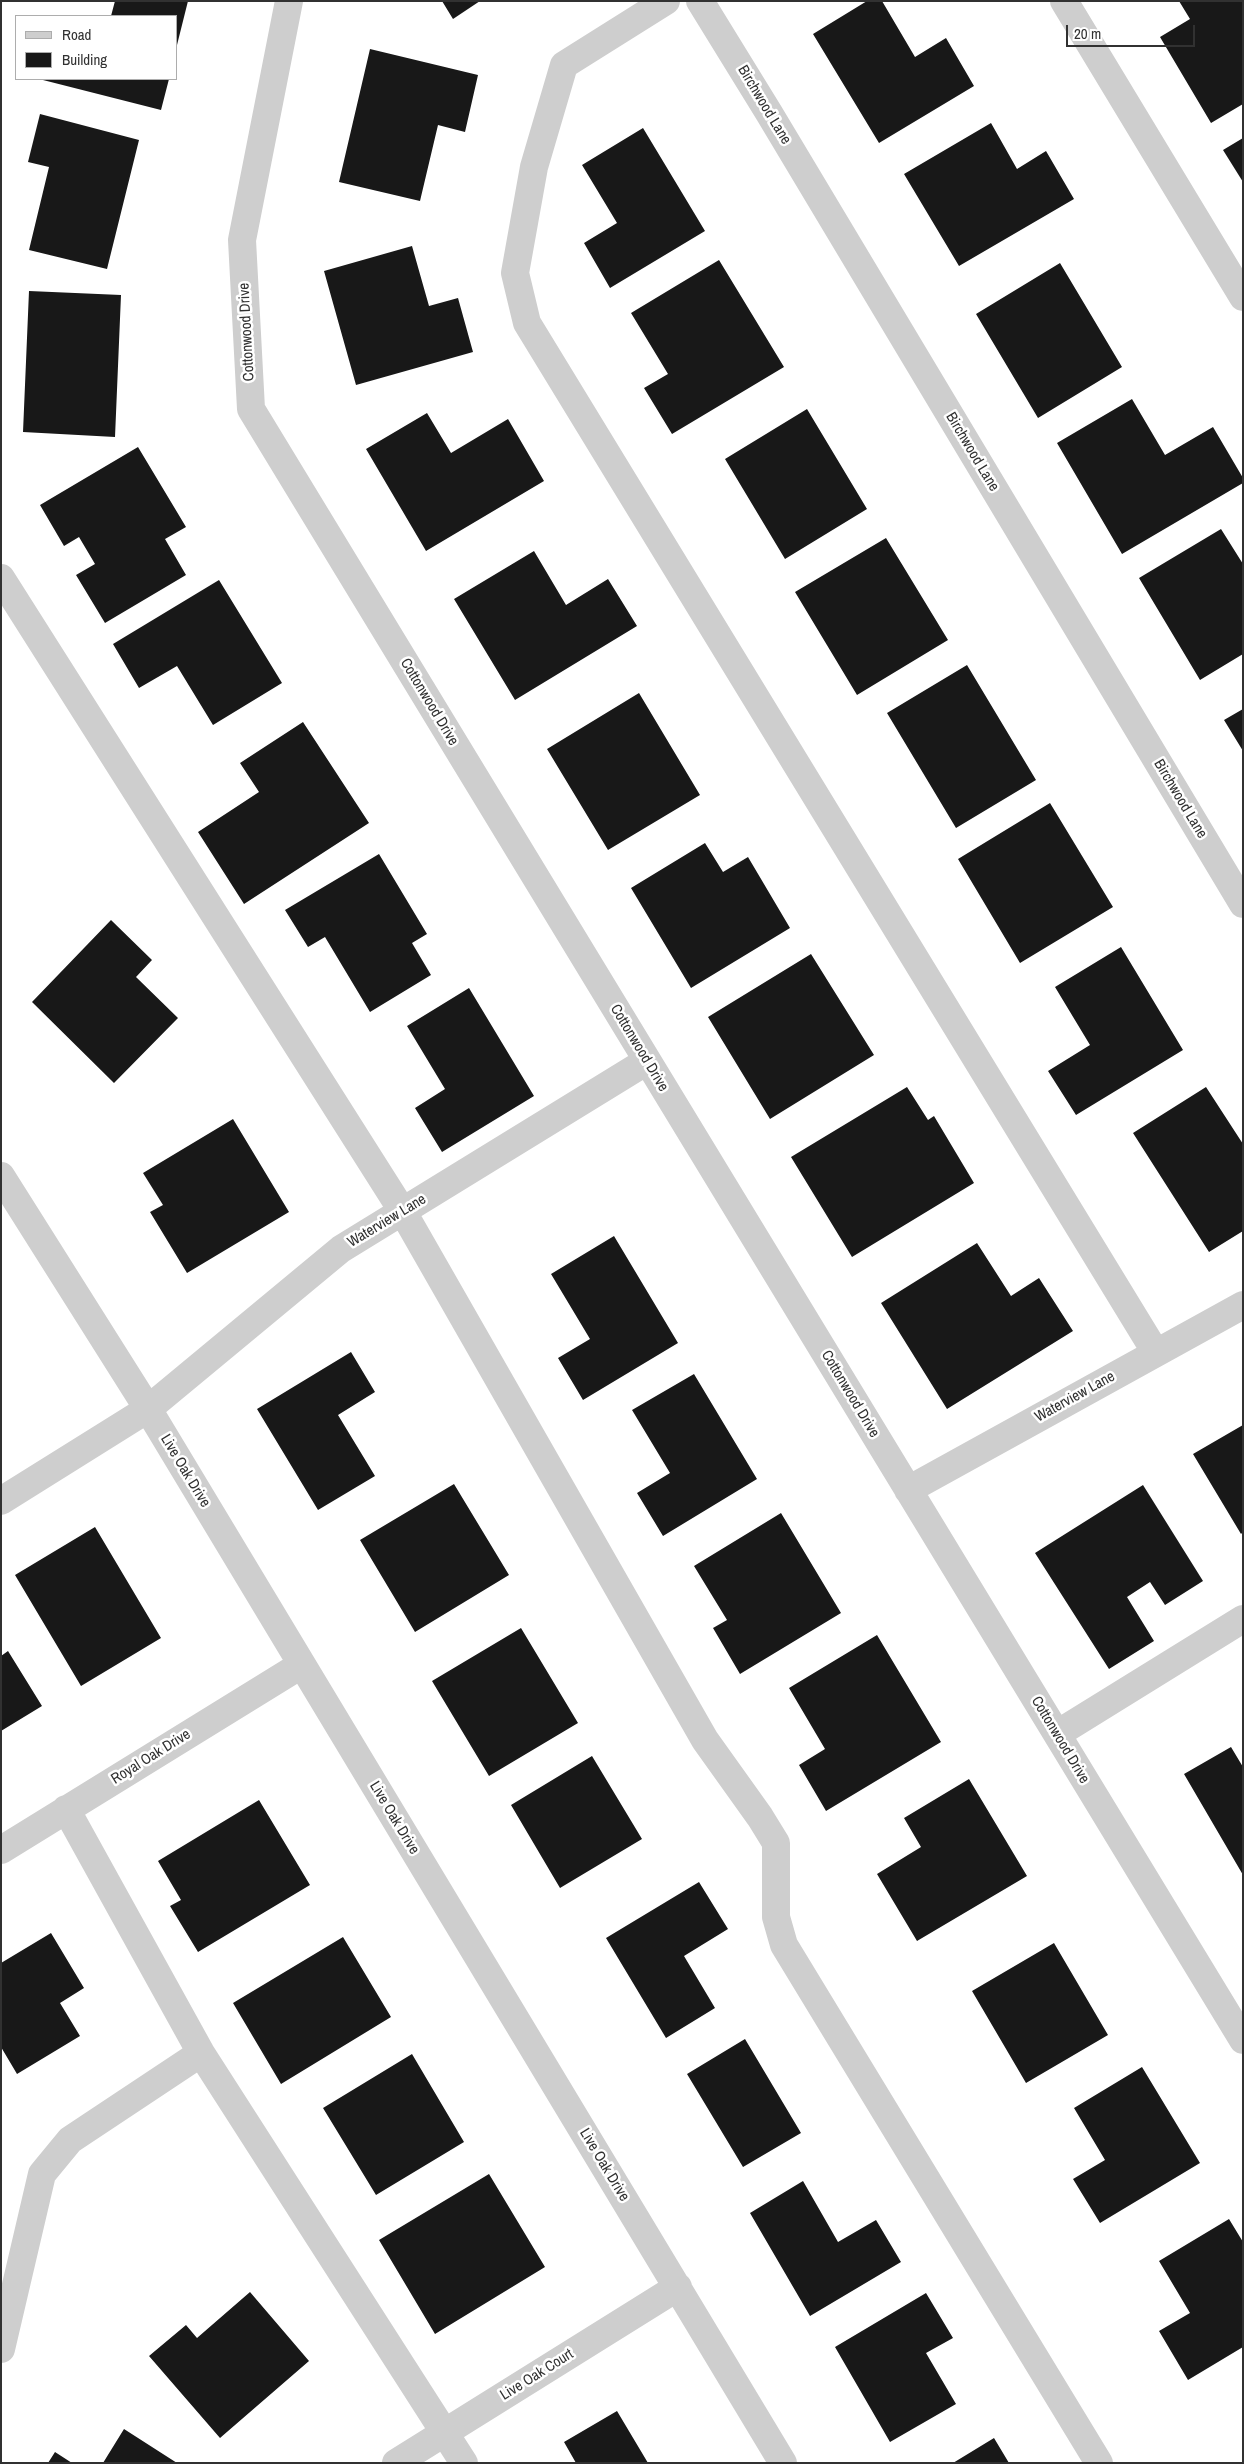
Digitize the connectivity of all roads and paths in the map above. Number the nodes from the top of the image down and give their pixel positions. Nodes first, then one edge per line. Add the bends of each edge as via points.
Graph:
1 (289, 1) edge
2 (666, 1) edge
3 (700, 1) edge
4 (1064, 1) edge
5 (1243, 297) edge
6 (1, 578) edge
7 (1243, 904) edge
8 (647, 1061) junction
9 (1, 1176) edge
10 (403, 1212) junction
11 (1243, 1305) edge
12 (1156, 1353) junction
13 (148, 1409) junction
14 (908, 1490) junction
15 (1, 1501) edge
16 (1243, 1619) edge
17 (301, 1665) junction
18 (1057, 1734) junction
19 (66, 1810) junction
20 (1, 1850) edge
21 (1241, 2034) edge
22 (201, 2053) junction
23 (678, 2287) junction
24 (1, 2349) edge
25 (446, 2432) junction
26 (396, 2463) edge
27 (464, 2463) edge
28 (783, 2463) edge
29 (1099, 2463) edge

1 - 8 street, Cottonwood Drive via 242,240 251,410
2 - 12 street via 564,65 534,167 515,273 528,323
3 - 7 street, Birchwood Lane
4 - 5 street
6 - 10 street
8 - 10 street, Waterview Lane
8 - 14 street, Cottonwood Drive
9 - 13 street, Live Oak Drive
10 - 13 street, Waterview Lane via 341,1249
10 - 29 street via 705,1740 776,1843 776,1916 784,1945
11 - 12 street, Waterview Lane
12 - 14 street, Waterview Lane
13 - 15 street, Waterview Lane
13 - 17 street, Live Oak Drive
14 - 18 street, Cottonwood Drive
16 - 18 street
17 - 19 street, Royal Oak Drive
17 - 23 street, Live Oak Drive
18 - 21 street, Cottonwood Drive
19 - 20 street, Royal Oak Drive
19 - 22 street
22 - 24 street via 70,2140 42,2174
22 - 25 street
23 - 25 street, Live Oak Court
23 - 28 street, Live Oak Drive
25 - 26 street, Live Oak Court
25 - 27 street

